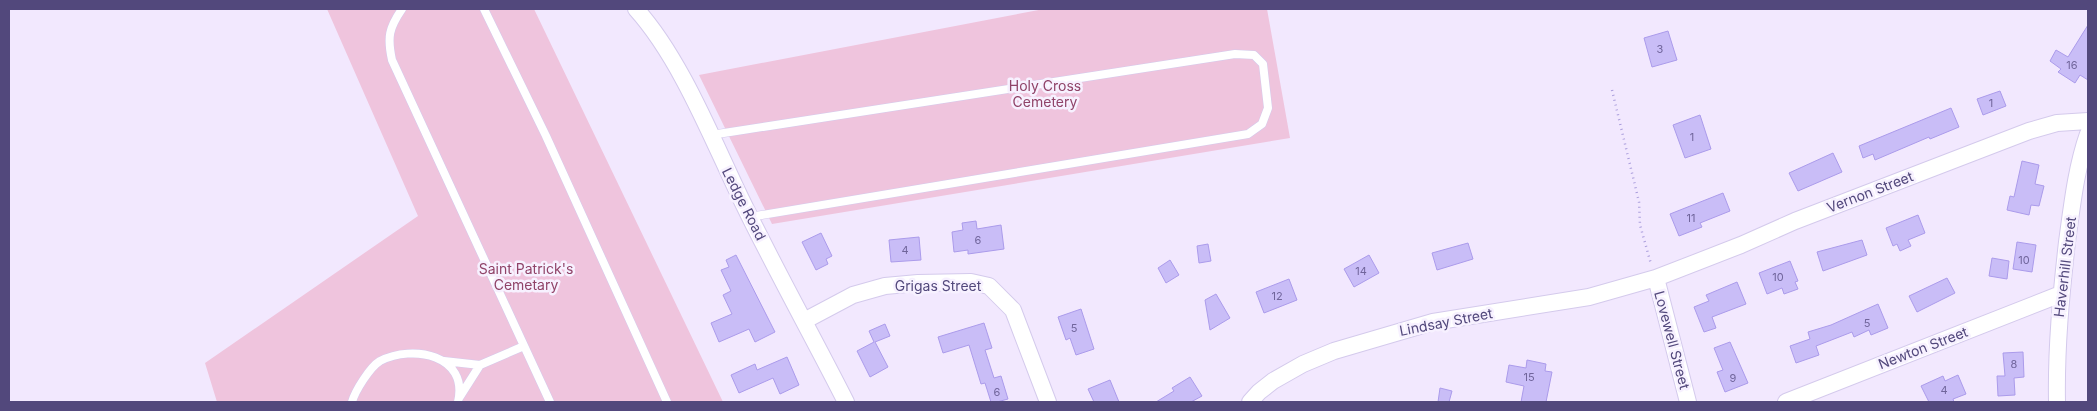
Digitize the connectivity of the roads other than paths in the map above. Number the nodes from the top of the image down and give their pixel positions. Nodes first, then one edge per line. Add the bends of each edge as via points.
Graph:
1 (402, 9) edge
2 (484, 9) edge
3 (636, 9) edge
4 (2088, 121) edge
5 (2088, 134) edge
6 (710, 135) junction
7 (750, 216) junction
8 (1656, 278) junction
9 (2061, 294) junction
10 (804, 321) junction
11 (524, 346) junction
12 (444, 361) junction
13 (480, 365) junction
14 (458, 400) edge
15 (352, 402) edge
16 (550, 402) edge
17 (667, 402) edge
18 (846, 402) edge
19 (1048, 402) edge
20 (1250, 402) edge
21 (1688, 402) edge
22 (1786, 402) edge
23 (2057, 402) edge

1 - 11 lane via 393,22 388,42 392,60
2 - 17 lane via 546,136
3 - 6 street, Ledge Road via 680,73
4 - 8 street, Vernon Street via 2057,123 2029,131
5 - 9 street, Haverhill Street via 2078,170
6 - 7 street, Ledge Road
6 - 7 lane via 1235,54 1254,54 1263,64 1268,108 1262,124 1248,134
7 - 10 street, Ledge Road
8 - 20 street, Lindsay Street via 1589,297 1433,322 1383,335 1303,364 1273,381
8 - 21 street, Lovewell Street
9 - 22 street, Newton Street
9 - 23 street, Haverhill Street
10 - 18 street, Ledge Road
10 - 19 street, Grigas Street via 853,295 885,286 918,282 971,282 988,286 1013,310
11 - 13 lane
11 - 16 lane
12 - 13 lane
12 - 14 lane via 456,376
12 - 15 lane via 424,353 398,354 378,362
13 - 14 lane

